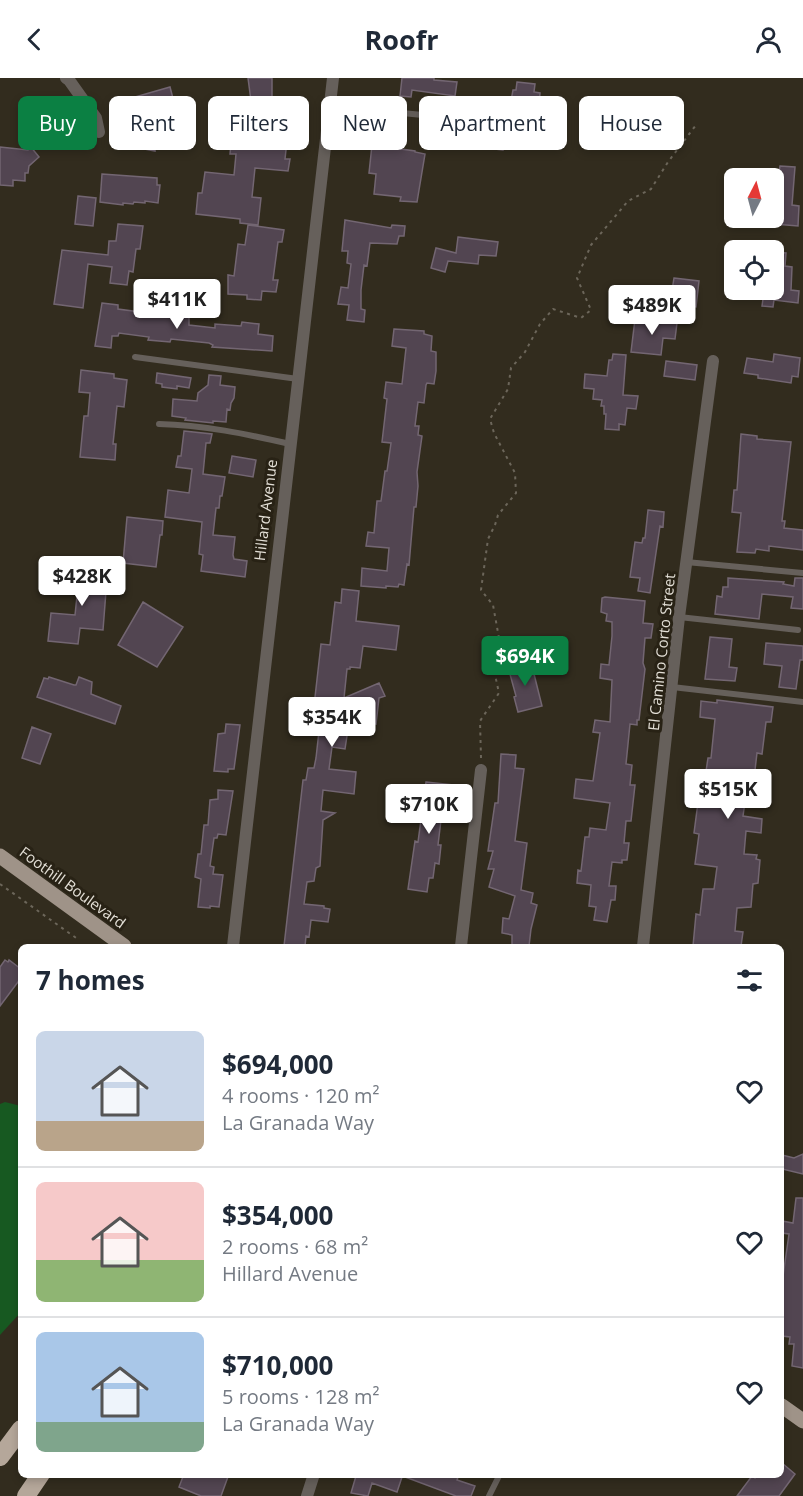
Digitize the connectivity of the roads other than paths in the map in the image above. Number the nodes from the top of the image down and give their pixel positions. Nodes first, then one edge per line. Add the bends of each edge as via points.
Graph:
1 (66, 78) edge
2 (333, 78) edge
3 (331, 96) edge
4 (99, 132) dead end
5 (325, 150) edge
6 (135, 357) dead end
7 (712, 361) dead end
8 (298, 379) junction
9 (159, 424) dead end
10 (290, 444) junction
11 (686, 562) junction
12 (803, 573) edge
13 (679, 617) junction
14 (798, 630) dead end
15 (672, 687) junction
16 (803, 702) edge
17 (481, 770) road end
18 (0, 856) edge
19 (121, 944) edge
20 (233, 944) edge
21 (461, 944) edge
22 (643, 944) edge
23 (784, 1407) edge
24 (803, 1421) edge
25 (18, 1433) edge
26 (0, 1457) edge
27 (38, 1478) edge
28 (313, 1478) edge
29 (498, 1478) edge
30 (26, 1496) edge
31 (307, 1496) edge
32 (489, 1496) edge

1 - 4 street via 96,118
2 - 3 street, Hillard Avenue
5 - 8 street, Hillard Avenue
6 - 8 lane
7 - 11 street, El Camino Corto Street
8 - 10 street, Hillard Avenue
9 - 10 lane via 191,424
10 - 20 street, Hillard Avenue
11 - 12 lane
11 - 13 street, El Camino Corto Street
13 - 14 lane
13 - 15 street, El Camino Corto Street
15 - 16 lane
15 - 22 street, El Camino Corto Street
17 - 21 street
18 - 19 main road, Foothill Boulevard
23 - 24 main road
25 - 26 highway
27 - 30 highway
28 - 31 street
29 - 32 lane

